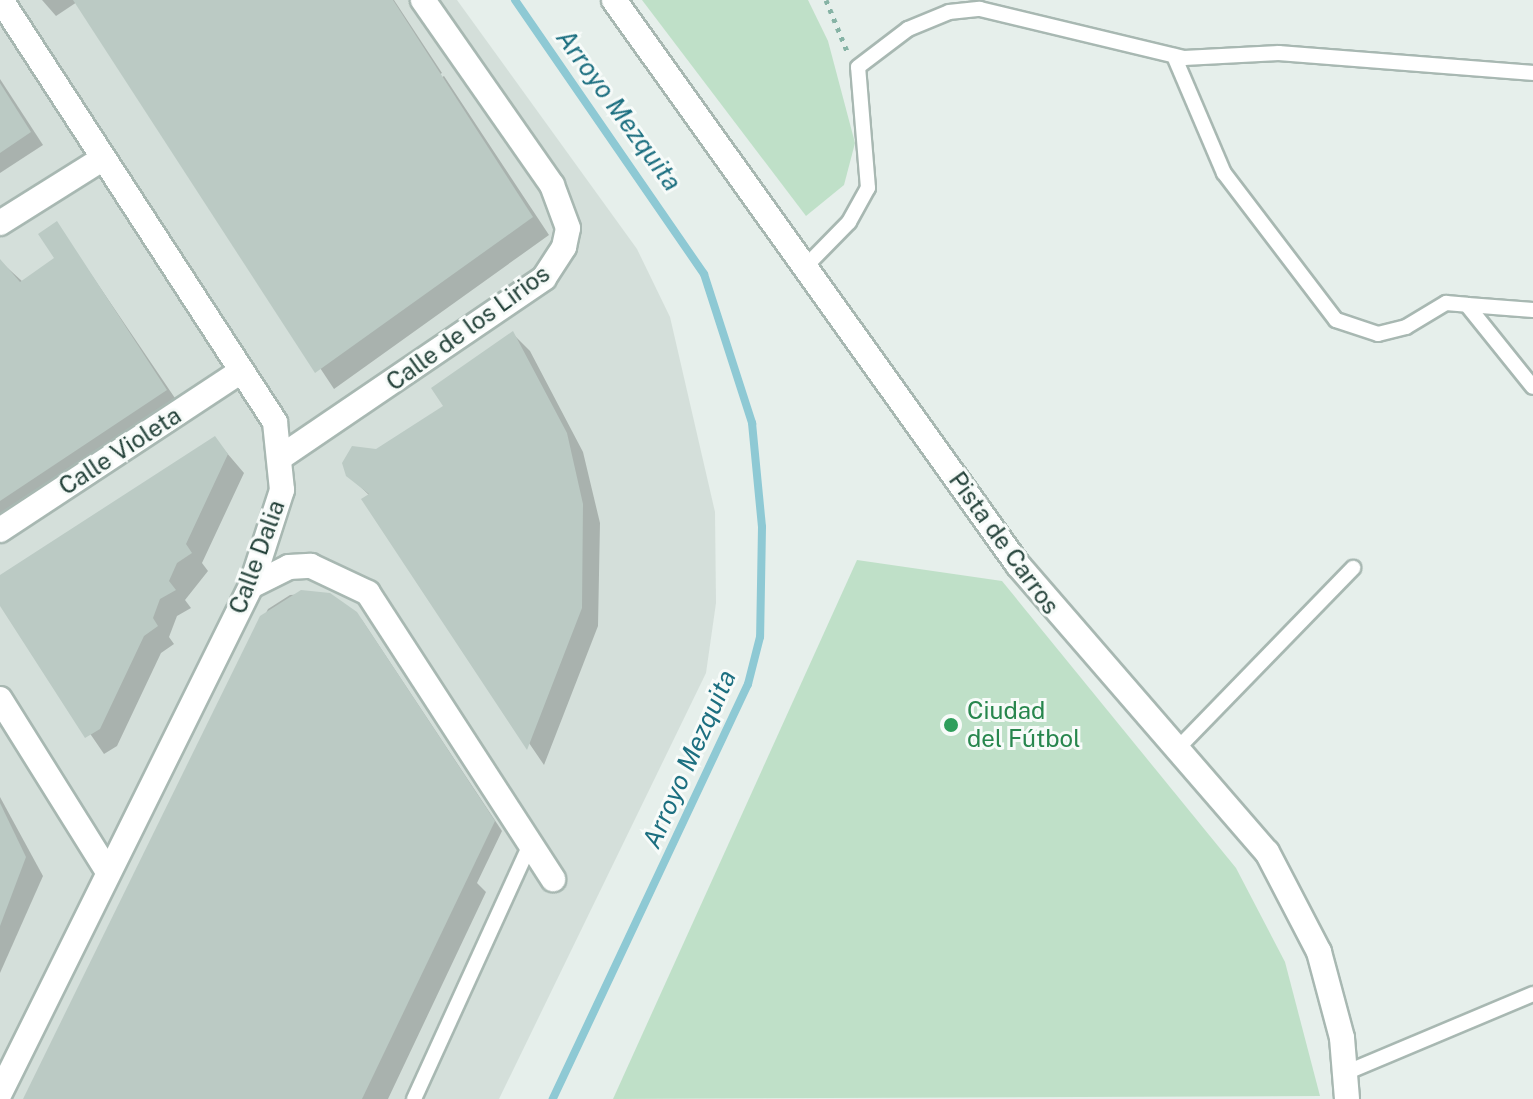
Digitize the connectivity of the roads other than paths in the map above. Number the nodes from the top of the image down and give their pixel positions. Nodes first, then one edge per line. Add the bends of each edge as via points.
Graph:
1 (1, 0) edge
2 (423, 0) edge
3 (614, 0) edge
4 (1174, 56) junction
5 (1533, 73) edge
6 (102, 159) junction
7 (0, 223) edge
8 (805, 267) junction
9 (1467, 305) junction
10 (1533, 310) edge
11 (240, 372) junction
12 (1533, 387) edge
13 (281, 457) junction
14 (0, 530) edge
15 (1353, 568) dead end
16 (251, 586) junction
17 (0, 699) edge
18 (1179, 747) junction
19 (530, 844) junction
20 (107, 870) junction
21 (553, 879) dead end
22 (1533, 994) edge
23 (1345, 1073) junction
24 (0, 1093) edge
25 (414, 1099) edge
26 (1347, 1099) edge

1 - 6 street, Calle Dalia
2 - 13 street, Calle de los Lirios via 552,185 568,228 564,247 544,278
3 - 8 street, Pista de Carros
4 - 5 lane via 1225,61 1279,53
4 - 8 lane via 966,9 908,29 864,59 856,76 868,188 849,222
4 - 9 lane via 1224,173 1336,320 1378,334 1406,327 1446,303
6 - 7 street
6 - 11 street, Calle Dalia
8 - 18 street, Pista de Carros via 1034,587
9 - 10 lane
9 - 12 lane
11 - 13 street, Calle Dalia via 275,422
11 - 14 street, Calle Violeta
13 - 16 street, Calle Dalia via 274,526
15 - 18 lane
16 - 19 street via 289,567 311,566 368,593
16 - 20 street, Calle Dalia
17 - 20 street
18 - 23 street, Pista de Carros via 1267,852 1295,898 1332,992
19 - 21 street
19 - 25 lane
20 - 24 street, Calle Dalia
22 - 23 lane
23 - 26 street, Pista de Carros

